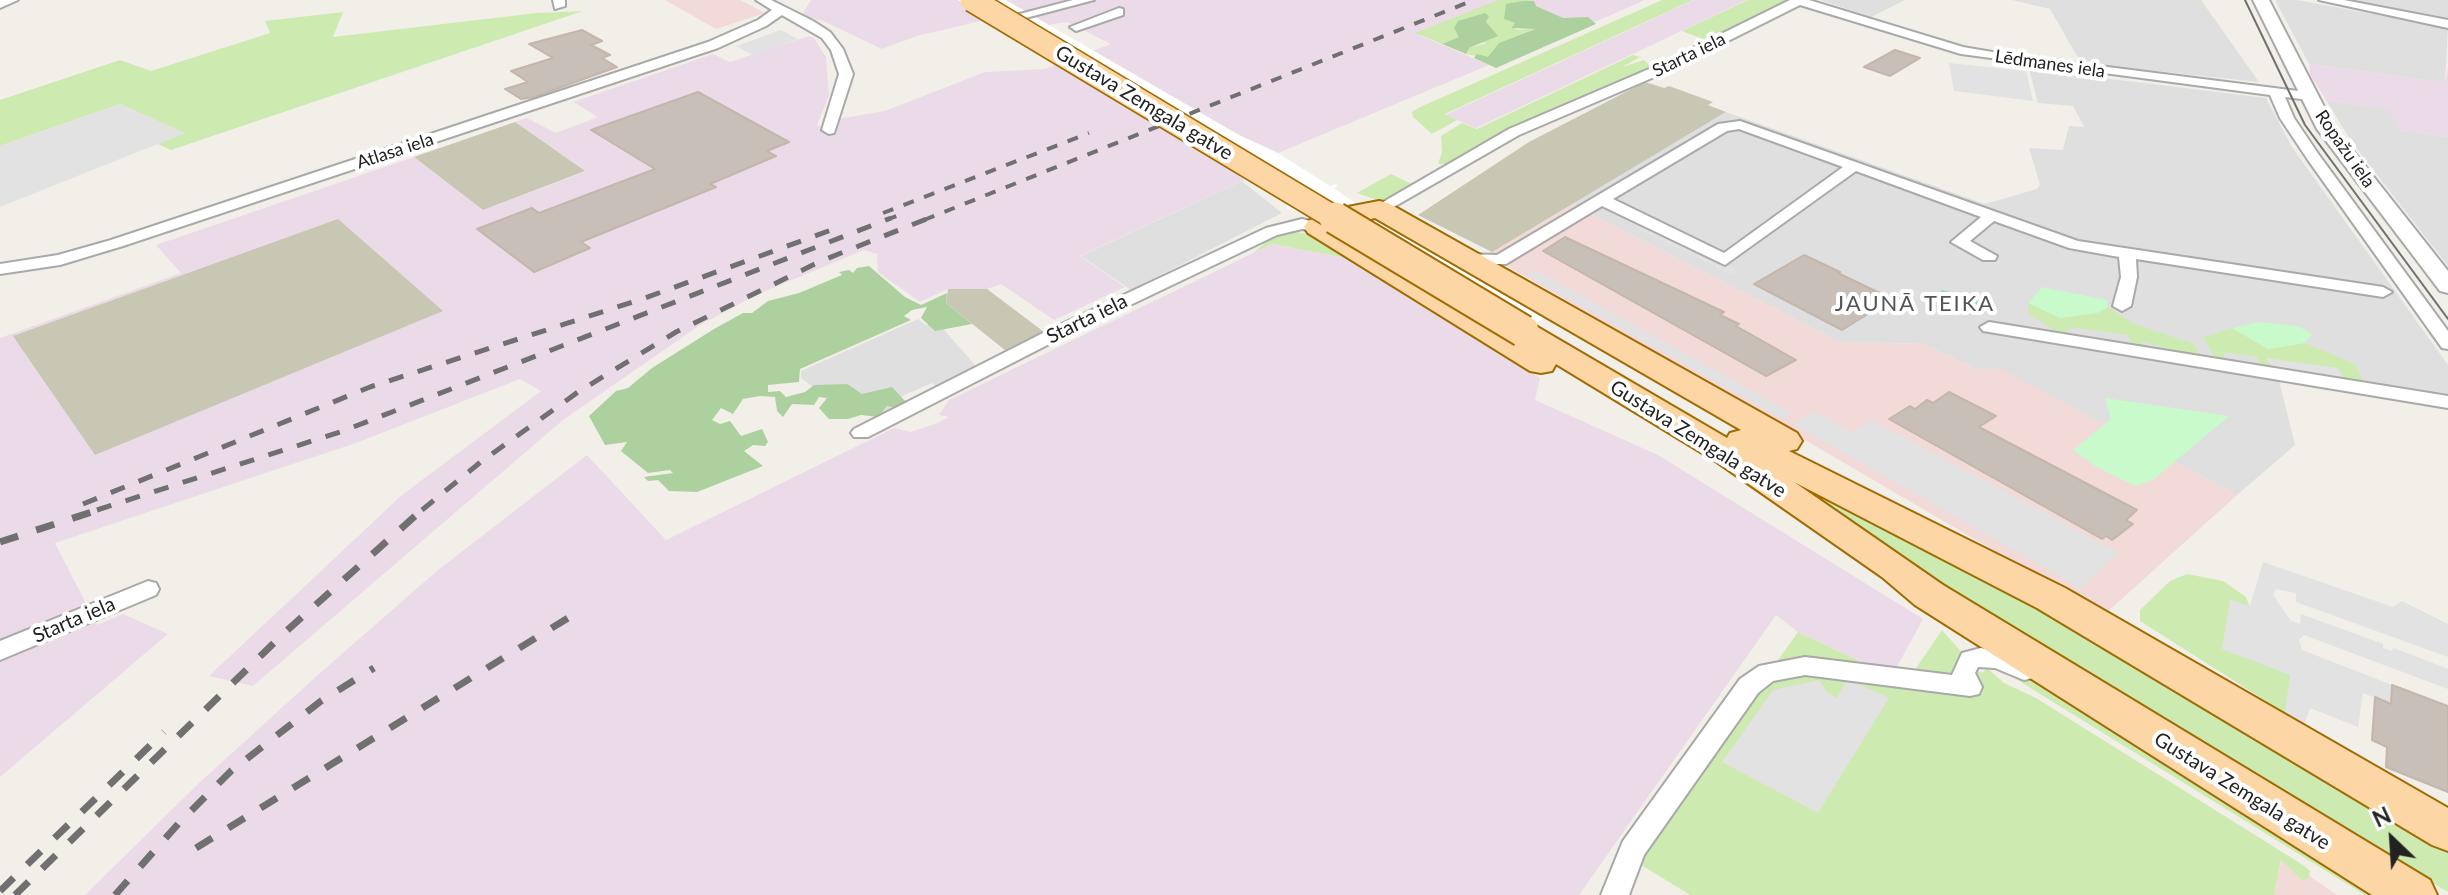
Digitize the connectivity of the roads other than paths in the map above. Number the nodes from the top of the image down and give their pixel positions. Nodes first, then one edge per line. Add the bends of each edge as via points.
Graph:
1 (10, 0) edge
2 (762, 0) edge
3 (972, 0) edge
4 (1088, 0) edge
5 (2261, 0) edge
6 (2325, 0) edge
7 (1797, 1) edge
8 (0, 3) edge
9 (782, 9) junction
10 (995, 10) edge
11 (1119, 12) dead end
12 (2448, 24) edge
13 (1076, 27) dead end
14 (2275, 91) junction
15 (2309, 96) junction
16 (829, 130) dead end
17 (1431, 163) dead end
18 (1852, 167) junction
19 (1446, 171) junction
20 (1600, 199) junction
21 (1379, 209) junction
22 (1991, 216) junction
23 (1318, 227) junction
24 (2127, 254) junction
25 (1989, 256) dead end
26 (0, 269) edge
27 (1503, 270) junction
28 (2448, 286) edge
29 (2383, 292) dead end
30 (2122, 306) dead end
31 (1531, 326) junction
32 (1989, 327) dead end
33 (2448, 344) edge
34 (2448, 402) edge
35 (861, 433) dead end
36 (148, 589) dead end
37 (1929, 595) junction
38 (2051, 598) junction
39 (0, 651) edge
40 (2141, 729) junction
41 (2448, 831) edge
42 (1615, 895) edge
43 (2413, 895) edge

1 - 8 street
2 - 9 street
3 - 31 main road, Gustava Zemgala gatve, bridge
4 - 10 street
5 - 15 street, Ropažu iela
6 - 12 street
7 - 14 street, Lēdmanes iela via 1961,50
7 - 19 street, Starta iela via 1661,69 1542,119
9 - 16 street via 826,35 837,49 846,74
9 - 26 street, Atlasa iela via 734,36 547,101 117,243 60,260
10 - 31 main road, Gustava Zemgala gatve
11 - 13 street
14 - 15 street, Lēdmanes iela
14 - 33 street, Ropažu iela via 2313,157
15 - 28 street, Ropažu iela via 2326,129
17 - 19 street
18 - 20 street via 1730,125
18 - 20 street via 1725,260
18 - 22 street
19 - 21 street, Starta iela
20 - 27 street
21 - 23 main road
21 - 27 main road via 1467,259
22 - 24 street via 2064,242
22 - 25 street via 1959,242
23 - 35 street, Starta iela via 1302,224 1272,231
23 - 37 main road via 1888,577
24 - 29 street
24 - 30 street via 2129,277
27 - 38 main road
31 - 37 main road, Gustava Zemgala gatve via 1729,454
31 - 38 main road, Gustava Zemgala gatve via 1745,443
32 - 34 street
36 - 39 street, Starta iela
37 - 40 main road, Gustava Zemgala gatve
38 - 41 main road, Gustava Zemgala gatve
40 - 42 street via 2085,710 1999,659 1970,659 1963,673 1970,687 1805,666 1767,673 1749,686 1633,849
40 - 43 main road, Gustava Zemgala gatve

